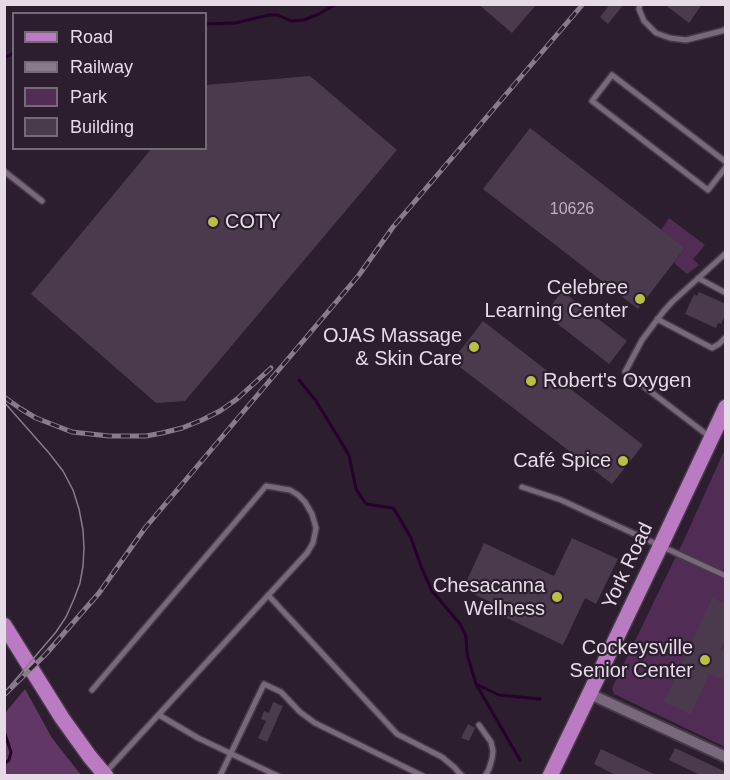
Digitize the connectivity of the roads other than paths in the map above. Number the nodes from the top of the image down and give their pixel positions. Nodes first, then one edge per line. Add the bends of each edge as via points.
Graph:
1 (640, 4) edge
2 (726, 29) edge
3 (726, 162) edge
4 (726, 167) edge
5 (4, 171) edge
6 (42, 201) dead end
7 (726, 253) edge
8 (698, 278) junction
9 (726, 293) edge
10 (657, 319) junction
11 (726, 337) edge
12 (726, 407) edge
13 (711, 438) junction
14 (522, 487) dead end
15 (661, 546) junction
16 (726, 576) edge
17 (268, 595) junction
18 (4, 624) edge
19 (92, 690) dead end
20 (590, 694) junction
21 (159, 715) junction
22 (479, 725) dead end
23 (230, 754) junction
24 (726, 757) edge
25 (105, 775) edge
26 (219, 776) edge
27 (278, 776) edge
28 (423, 776) edge
29 (462, 776) edge
30 (485, 776) edge
31 (550, 776) edge

1 - 2 lane via 644,21 656,33 670,38 686,40
3 - 4 lane via 612,75 592,101 708,190
5 - 6 lane
7 - 8 lane
8 - 9 lane
8 - 10 lane
10 - 11 lane via 712,348
10 - 13 lane via 625,372
12 - 13 main road, York Road
13 - 15 main road, York Road
14 - 15 lane via 561,500
15 - 16 lane
15 - 20 main road, York Road
17 - 19 lane via 307,553 316,528 312,514 298,495 267,486
17 - 21 lane
17 - 29 lane via 397,734 442,758
18 - 25 main road via 62,718
20 - 24 street
20 - 31 main road, York Road
21 - 23 lane
21 - 25 lane
22 - 30 lane via 493,751
23 - 26 lane
23 - 27 lane
23 - 28 lane via 264,684 281,692 315,723

